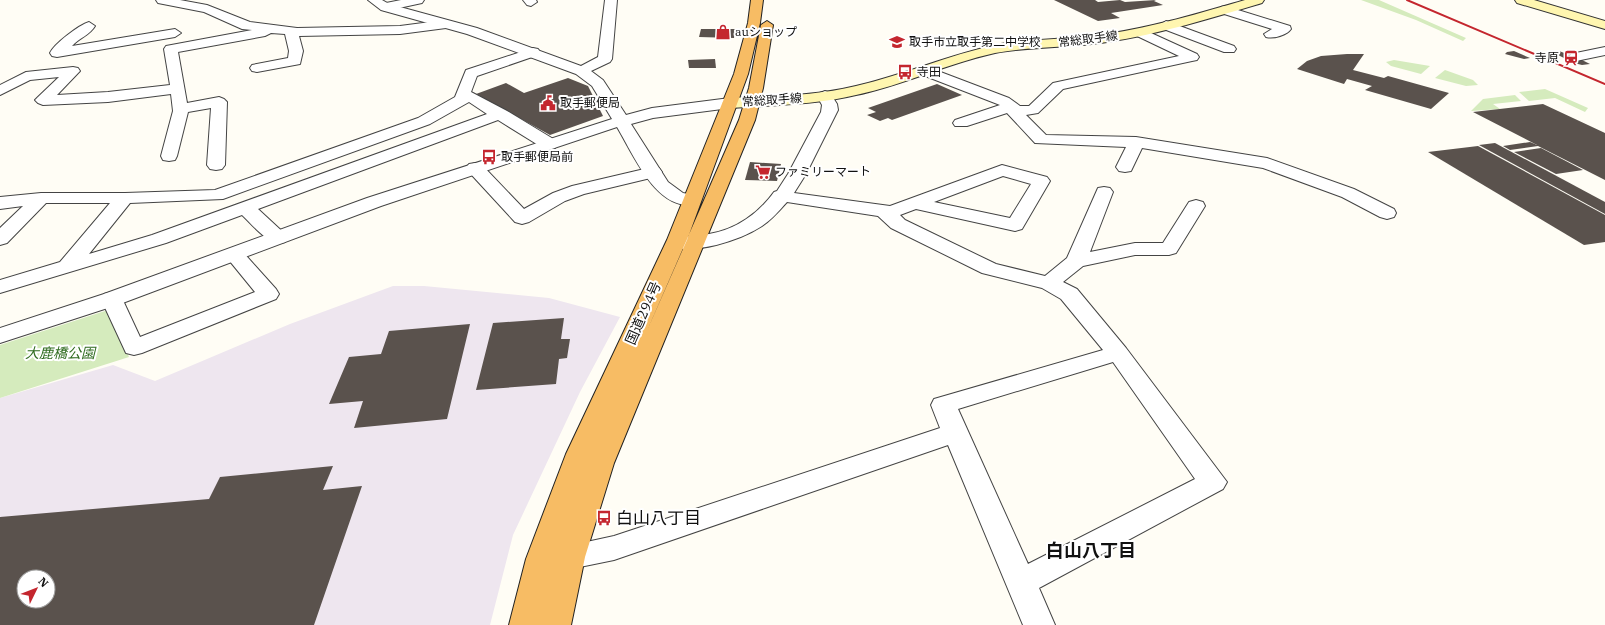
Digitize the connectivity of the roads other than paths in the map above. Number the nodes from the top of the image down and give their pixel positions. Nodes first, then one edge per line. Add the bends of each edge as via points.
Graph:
1 (162, 0) edge
2 (418, 0) edge
3 (611, 0) edge
4 (757, 0) edge
5 (1521, 0) edge
6 (1247, 1) edge
7 (380, 3) edge
8 (181, 4) junction
9 (1225, 10) junction
10 (768, 16) dead end
11 (446, 24) junction
12 (1166, 25) junction
13 (1605, 25) edge
14 (88, 26) dead end
15 (274, 29) junction
16 (291, 31) junction
17 (1140, 32) junction
18 (175, 34) junction
19 (1270, 34) dead end
20 (171, 48) junction
21 (1229, 49) dead end
22 (1605, 51) edge
23 (57, 52) junction
24 (533, 52) junction
25 (1576, 57) dead end
26 (257, 68) dead end
27 (581, 71) junction
28 (925, 71) junction
29 (26, 76) junction
30 (178, 89) junction
31 (0, 90) edge
32 (825, 96) junction
33 (464, 99) junction
34 (752, 101) junction
35 (730, 103) junction
36 (180, 109) junction
37 (1013, 109) junction
38 (501, 114) junction
39 (622, 121) junction
40 (961, 123) dead end
41 (1136, 142) junction
42 (549, 144) junction
43 (169, 156) dead end
44 (216, 165) dead end
45 (1125, 167) dead end
46 (475, 168) junction
47 (653, 172) junction
48 (1104, 192) dead end
49 (780, 196) junction
50 (41, 198) junction
51 (125, 198) junction
52 (692, 200) junction
53 (0, 203) edge
54 (913, 203) junction
55 (1196, 206) dead end
56 (245, 208) junction
57 (883, 210) junction
58 (1387, 213) dead end
59 (0, 238) edge
60 (278, 238) junction
61 (686, 243) junction
62 (234, 254) junction
63 (1076, 261) junction
64 (67, 267) junction
65 (1049, 283) junction
66 (0, 287) edge
67 (112, 299) junction
68 (0, 336) edge
69 (1118, 352) junction
70 (955, 433) junction
71 (570, 557) junction
72 (1021, 582) junction
73 (525, 625) edge
74 (556, 625) edge
75 (1039, 625) edge

1 - 8 street
2 - 7 street
3 - 27 street via 605,59
4 - 35 highway, 国道294号 via 741,74
5 - 13 main road
6 - 9 main road, 常総取手線
7 - 11 street
8 - 15 street via 207,9 247,26
8 - 18 street
9 - 12 main road, 常総取手線
9 - 19 street via 1285,29
10 - 34 highway, 国道294号
11 - 16 street via 400,30
11 - 24 street
12 - 17 main road, 常総取手線
12 - 21 street
14 - 23 street
15 - 16 street
15 - 20 street
16 - 26 street via 296,51 295,61
17 - 28 main road, 常総取手線 via 998,49
17 - 37 street via 1192,57 1058,86 1033,110
18 - 20 street
18 - 23 street
20 - 30 street
22 - 25 street
23 - 29 street via 50,63
24 - 27 street
24 - 33 street via 471,74 462,96
27 - 39 street via 598,83
28 - 32 main road, 常総取手線 via 878,85
28 - 37 street via 1004,101
29 - 30 street via 73,71 43,100 108,97
29 - 31 street
30 - 36 street
32 - 34 main road, 常総取手線
32 - 49 street via 831,108 792,183
33 - 38 street via 469,96
33 - 51 street via 424,121 217,195
34 - 35 main road, 常総取手線
34 - 61 highway, 国道294号 via 720,186
35 - 39 street via 675,110
35 - 52 highway, 国道294号
36 - 43 street
36 - 44 street via 219,102
37 - 40 street
37 - 41 street via 1041,140
38 - 42 street
38 - 56 street
39 - 42 street
39 - 47 street
41 - 45 street
41 - 58 street via 1267,163 1348,193
42 - 46 street
46 - 47 street via 522,218 559,197 578,190
46 - 60 street
47 - 52 street via 667,191 677,197
48 - 63 street
49 - 57 street
49 - 61 street via 769,210 736,233 709,242
50 - 51 street
50 - 53 street
50 - 59 street
51 - 64 street
52 - 61 highway, 国道294号
54 - 54 street via 1002,170 1041,181 1015,225
54 - 57 street via 891,212
55 - 63 street via 1169,249 1135,249
56 - 60 street
56 - 64 street via 159,239
57 - 65 street via 898,224 989,269
60 - 62 street
61 - 71 highway, 国道294号 via 601,463
61 - 73 highway, 国道294号 via 580,454 541,559
62 - 67 street
62 - 67 street via 268,294 134,348
63 - 65 street
64 - 66 street
65 - 69 street via 1069,294
67 - 68 street
69 - 70 street via 943,405
69 - 72 street via 1213,482
70 - 71 street via 614,548
70 - 72 street
71 - 74 highway, 国道294号
72 - 75 street

